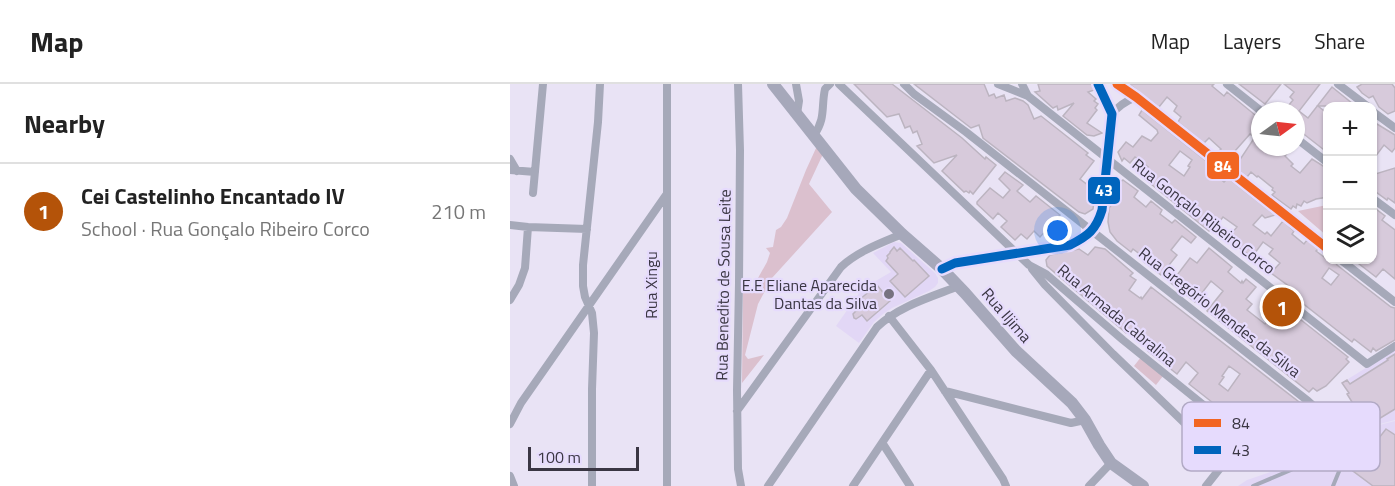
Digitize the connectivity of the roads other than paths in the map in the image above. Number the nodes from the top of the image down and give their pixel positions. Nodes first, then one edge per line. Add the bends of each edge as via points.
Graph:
1 (543, 84) edge
2 (600, 84) edge
3 (667, 84) edge
4 (738, 84) edge
5 (773, 84) edge
6 (796, 84) edge
7 (830, 84) edge
8 (839, 84) edge
9 (904, 84) edge
10 (998, 84) edge
11 (1022, 84) edge
12 (1098, 84) edge
13 (1117, 84) edge
14 (1227, 84) edge
15 (1338, 84) edge
16 (1346, 84) edge
17 (1351, 94) junction
18 (1028, 96) junction
19 (1136, 97) junction
20 (1362, 102) edge
21 (1251, 103) edge
22 (797, 114) junction
23 (1112, 114) junction
24 (1377, 115) edge
25 (1395, 128) edge
26 (814, 135) junction
27 (1305, 145) edge
28 (1107, 158) junction
29 (510, 159) edge
30 (1323, 159) edge
31 (513, 170) edge
32 (535, 172) junction
33 (533, 193) dead end
34 (666, 195) junction
35 (1377, 202) edge
36 (1395, 216) edge
37 (510, 225) edge
38 (528, 227) junction
39 (587, 229) junction
40 (1092, 231) junction
41 (902, 234) junction
42 (1323, 245) edge
43 (1017, 253) junction
44 (1346, 264) edge
45 (1029, 265) junction
46 (942, 269) junction
47 (959, 286) junction
48 (510, 300) edge
49 (1395, 302) edge
50 (588, 306) junction
51 (889, 316) junction
52 (1395, 346) edge
53 (931, 370) junction
54 (945, 391) junction
55 (1200, 402) edge
56 (1308, 402) edge
57 (737, 411) junction
58 (1085, 420) junction
59 (1182, 421) edge
60 (510, 424) edge
61 (883, 444) junction
62 (1111, 463) junction
63 (1218, 471) edge
64 (1288, 471) edge
65 (1339, 471) edge
66 (510, 476) edge
67 (514, 486) edge
68 (592, 486) edge
69 (667, 486) edge
70 (741, 486) edge
71 (768, 486) edge
72 (854, 486) edge
73 (910, 486) edge
74 (1005, 486) edge
75 (1089, 486) edge
76 (1143, 486) edge
77 (1206, 486) edge
78 (1252, 486) edge
79 (1334, 486) edge

1 - 32 street
2 - 39 street
3 - 34 street, Rua Xingu
4 - 57 street, Rua Benedito de Sousa Leite
5 - 22 main road, Rua Iljima
6 - 22 street
7 - 26 street via 825,89 822,119
8 - 43 street, Rua Armada Cabralina
9 - 40 street, Rua Gregório Mendes da Silva
10 - 18 street
11 - 18 street
12 - 23 street
13 - 19 street
14 - 21 street
15 - 17 street
16 - 17 street
17 - 20 street
18 - 28 street, Rua Gonçalo Ribeiro Corco
19 - 23 street
19 - 42 street
22 - 26 main road, Rua Iljima
23 - 28 street
24 - 25 street
26 - 41 main road, Rua Iljima via 856,189
27 - 30 street
28 - 40 street via 1102,210
28 - 52 street, Rua Gonçalo Ribeiro Corco via 1367,364
29 - 31 street
31 - 32 street
32 - 33 street
34 - 50 street
34 - 69 street, Rua Xingu
35 - 36 street
37 - 38 street
38 - 39 street
38 - 48 street via 525,268
39 - 50 street via 583,286
40 - 43 street via 1070,245
40 - 56 street, Rua Gregório Mendes da Silva
41 - 46 main road, Rua Iljima
41 - 57 street via 841,267
43 - 45 street, Rua Armada Cabralina
43 - 46 street
44 - 49 street
45 - 55 street, Rua Armada Cabralina via 1046,274
45 - 59 street
46 - 47 main road, Rua Iljima
47 - 51 street
47 - 58 main road, Rua Iljima via 1001,336
50 - 60 street
50 - 68 street via 594,333
51 - 53 street
51 - 71 street via 877,327
53 - 54 street
53 - 61 street
54 - 58 street via 1071,423
54 - 74 street
57 - 70 street, Rua Benedito de Sousa Leite
58 - 62 main road, Rua Iljima
61 - 72 street
61 - 73 street
62 - 75 street
62 - 76 main road, Rua Iljima
63 - 77 street
64 - 78 lane
65 - 79 lane
66 - 67 street

